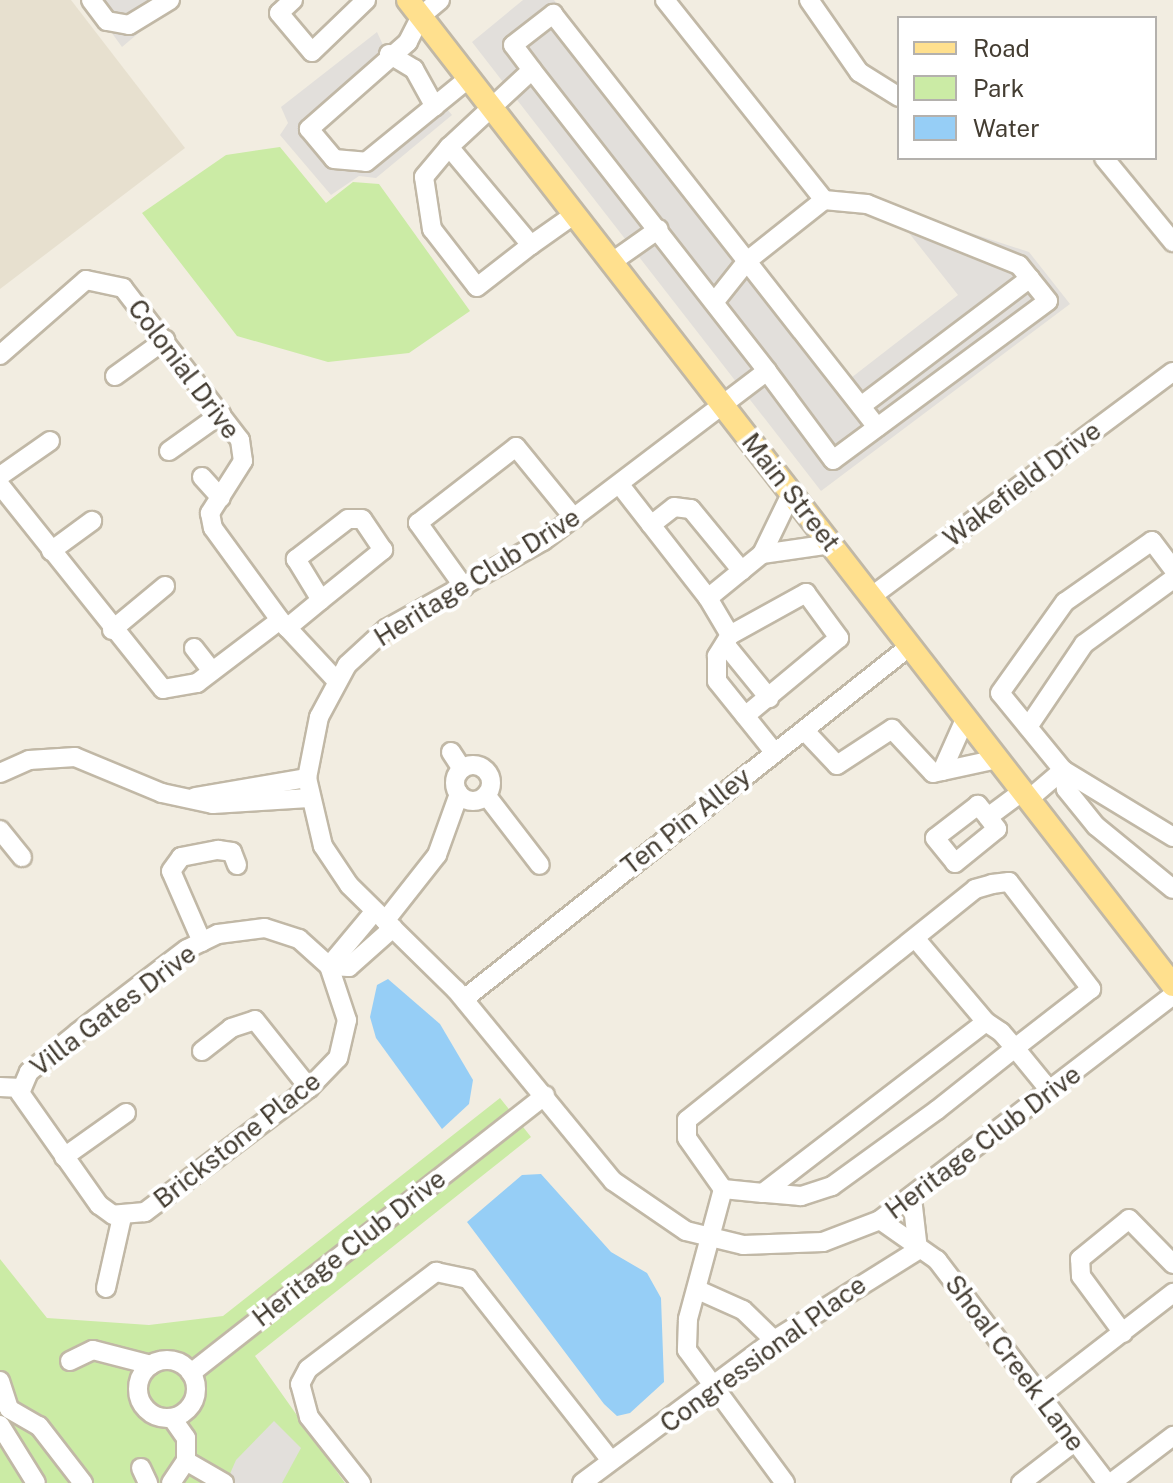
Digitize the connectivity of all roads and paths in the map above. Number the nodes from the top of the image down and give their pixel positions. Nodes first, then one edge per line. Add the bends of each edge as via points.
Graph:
1 (91, 0) edge
2 (293, 0) edge
3 (366, 0) edge
4 (440, 0) edge
5 (665, 0) edge
6 (809, 0) edge
7 (162, 2) edge
8 (414, 8) edge
9 (389, 54) junction
10 (532, 70) junction
11 (469, 78) junction
12 (897, 95) edge
13 (489, 103) junction
14 (435, 107) junction
15 (449, 147) junction
16 (1106, 160) edge
17 (824, 200) junction
18 (575, 214) junction
19 (659, 229) junction
20 (1173, 242) edge
21 (531, 245) junction
22 (747, 261) junction
23 (612, 262) junction
24 (1030, 278) junction
25 (62, 298) junction
26 (716, 300) junction
27 (75, 314) dead end
28 (165, 340) junction
29 (0, 355) edge
30 (767, 371) junction
31 (1173, 372) edge
32 (115, 376) dead end
33 (724, 406) junction
34 (861, 406) junction
35 (221, 414) junction
36 (877, 427) junction
37 (50, 441) dead end
38 (169, 451) dead end
39 (0, 476) edge
40 (202, 477) dead end
41 (0, 485) edge
42 (620, 485) junction
43 (792, 492) junction
44 (221, 498) junction
45 (574, 518) junction
46 (92, 521) dead end
47 (651, 525) junction
48 (831, 544) junction
49 (51, 551) junction
50 (762, 554) junction
51 (1173, 569) edge
52 (742, 571) junction
53 (1173, 579) edge
54 (165, 586) dead end
55 (464, 587) junction
56 (872, 596) junction
57 (708, 598) junction
58 (321, 600) junction
59 (283, 624) junction
60 (112, 630) junction
61 (728, 639) junction
62 (910, 646) junction
63 (194, 648) dead end
64 (212, 671) junction
65 (336, 680) junction
66 (769, 698) junction
67 (745, 716) junction
68 (966, 717) junction
69 (1028, 727) junction
70 (804, 730) junction
71 (451, 752) dead end
72 (768, 757) junction
73 (998, 759) junction
74 (462, 769) junction
75 (1063, 770) junction
76 (942, 771) junction
77 (0, 773) edge
78 (307, 778) junction
79 (459, 794) junction
80 (486, 795) junction
81 (1026, 795) junction
82 (195, 797) junction
83 (309, 798) junction
84 (988, 817) dead end
85 (0, 830) edge
86 (1173, 837) edge
87 (22, 857) dead end
88 (237, 865) dead end
89 (540, 865) dead end
90 (1173, 889) edge
91 (384, 920) junction
92 (915, 938) junction
93 (202, 942) junction
94 (329, 966) junction
95 (1173, 985) edge
96 (1173, 995) edge
97 (464, 999) junction
98 (986, 1022) junction
99 (1015, 1048) junction
100 (202, 1051) dead end
101 (0, 1087) edge
102 (21, 1088) junction
103 (309, 1088) junction
104 (1051, 1092) junction
105 (545, 1095) junction
106 (126, 1113) dead end
107 (64, 1157) junction
108 (723, 1189) junction
109 (763, 1193) junction
110 (912, 1198) junction
111 (122, 1217) junction
112 (880, 1220) junction
113 (709, 1237) junction
114 (918, 1250) junction
115 (1173, 1264) edge
116 (106, 1288) dead end
117 (698, 1290) junction
118 (1173, 1293) edge
119 (1123, 1333) junction
120 (774, 1340) junction
121 (70, 1361) dead end
122 (151, 1365) junction
123 (191, 1373) junction
124 (708, 1386) junction
125 (1041, 1395) junction
126 (3, 1407) edge
127 (172, 1418) junction
128 (1173, 1436) edge
129 (1074, 1442) junction
130 (186, 1461) junction
131 (611, 1461) junction
132 (29, 1464) junction
133 (36, 1483) edge
134 (45, 1483) edge
135 (83, 1483) edge
136 (171, 1483) edge
137 (224, 1483) edge
138 (361, 1483) edge
139 (582, 1483) edge
140 (785, 1483) edge
141 (1021, 1483) edge
142 (1109, 1483) edge

1 - 7 street via 107,21 129,25
2 - 3 street via 279,13 312,52
4 - 8 street
5 - 17 street
6 - 12 street via 843,54
8 - 9 street via 408,42
8 - 11 main road, Main Street
9 - 14 street via 414,69
9 - 14 street via 309,129 334,159 366,162
10 - 13 street
10 - 19 street
10 - 22 street via 513,45 553,14
11 - 13 main road, Main Street
11 - 14 street
13 - 15 street
13 - 18 main road, Main Street
15 - 21 street
15 - 21 street via 424,177 432,229 477,287
16 - 20 street
17 - 22 street
17 - 24 street via 867,204 915,222 1019,265
18 - 21 street
18 - 23 main road, Main Street
19 - 23 street
19 - 26 street
22 - 26 street
22 - 34 street
23 - 33 main road, Main Street
24 - 34 street
24 - 36 street via 1048,301
25 - 27 street
25 - 28 street, Colonial Drive via 86,280 106,279 123,288
25 - 29 street, Colonial Drive
26 - 30 street
28 - 32 street
28 - 35 street, Colonial Drive
30 - 33 street, Heritage Club Drive
30 - 36 street via 833,460
31 - 56 street, Wakefield Drive
33 - 42 street, Heritage Club Drive
33 - 43 main road, Main Street
34 - 36 street
35 - 38 street
35 - 44 street, Colonial Drive via 240,440 243,461
37 - 39 street
40 - 44 street
41 - 49 street
42 - 45 street, Heritage Club Drive
42 - 47 street
43 - 48 main road, Main Street
43 - 50 street
44 - 59 street, Colonial Drive via 210,513 213,528
45 - 55 street, Heritage Club Drive
45 - 55 street via 516,447 418,523
46 - 49 street
47 - 52 street via 674,507 691,509
47 - 57 street
48 - 50 street
48 - 56 main road, Main Street
49 - 60 street
50 - 52 street
51 - 69 street via 1152,541 1065,602 1000,693
52 - 57 street
53 - 69 street via 1084,644
54 - 60 street
55 - 65 street, Heritage Club Drive via 386,629
56 - 62 main road, Main Street
57 - 61 street
58 - 58 street via 383,550 362,519 348,519 296,559
58 - 59 street
59 - 64 street
59 - 65 street, Colonial Drive
60 - 64 street via 163,689 181,691
61 - 66 street
61 - 66 street via 806,593 833,627 835,648
61 - 67 street via 714,674
62 - 68 main road, Main Street
62 - 70 street, Ten Pin Alley
63 - 64 street
65 - 78 street, Heritage Club Drive via 319,717
66 - 67 street
67 - 72 street
68 - 73 main road, Main Street
68 - 76 street
69 - 75 street
70 - 72 street, Ten Pin Alley
70 - 76 street via 837,765 892,729 928,771
71 - 74 street
72 - 97 street, Ten Pin Alley
73 - 76 street
73 - 81 main road, Main Street
74 - 79 street
74 - 80 street via 488,772
75 - 81 street
75 - 86 street
75 - 90 street via 1066,789 1096,826
77 - 82 street via 29,760 75,757 162,793
78 - 82 street
78 - 83 street, Heritage Club Drive
79 - 80 street via 476,800
79 - 91 street via 437,855
80 - 89 street
81 - 84 street
81 - 95 main road, Main Street
82 - 83 street via 234,805
83 - 91 street, Heritage Club Drive via 323,846
85 - 87 street
88 - 93 street via 232,852 218,850 181,857 171,871
91 - 94 street via 349,967
91 - 97 street, Heritage Club Drive
92 - 98 street
92 - 99 street via 975,889 1009,882 1091,989
92 - 108 street via 687,1120 687,1138
93 - 94 street, Villa Gates Drive via 265,928 299,939
93 - 102 street, Villa Gates Drive via 77,1033
94 - 103 street, Brickstone Place via 342,990 346,1040
96 - 104 street, Heritage Club Drive
97 - 105 street, Heritage Club Drive
98 - 99 street
98 - 109 street
99 - 104 street
99 - 109 street via 832,1186 801,1196
100 - 103 street via 231,1028 255,1020
101 - 102 street
102 - 107 street, Villa Gates Drive
103 - 111 street, Brickstone Place via 145,1212
104 - 110 street, Heritage Club Drive
105 - 113 street, Heritage Club Drive via 613,1181 659,1216
105 - 123 street, Heritage Club Drive
106 - 107 street
107 - 111 street, Brickstone Place via 99,1205
108 - 109 street
108 - 113 street
110 - 112 street, Heritage Club Drive
110 - 114 street
111 - 116 street
112 - 113 street, Heritage Club Drive via 795,1246
112 - 114 street, Shoal Creek Lane
113 - 117 street
114 - 120 street, Congressional Place
114 - 125 street, Shoal Creek Lane via 937,1260
115 - 119 street via 1129,1219 1080,1259 1081,1276
117 - 120 street via 743,1310
117 - 124 street via 687,1350
118 - 119 street
119 - 125 street
120 - 124 street, Congressional Place
121 - 122 street via 93,1350
122 - 123 street via 170,1360
122 - 127 street via 140,1381 140,1400 153,1415
123 - 127 street via 194,1403
124 - 131 street, Congressional Place
124 - 140 street
125 - 129 street, Shoal Creek Lane
126 - 132 street
126 - 135 street via 39,1426
127 - 130 street via 186,1438
128 - 142 street
129 - 141 street
129 - 142 street, Shoal Creek Lane
130 - 136 street
130 - 137 street
131 - 138 street via 468,1279 436,1272 308,1369 300,1384 309,1417
131 - 139 street, Congressional Place
132 - 133 street
132 - 134 street

